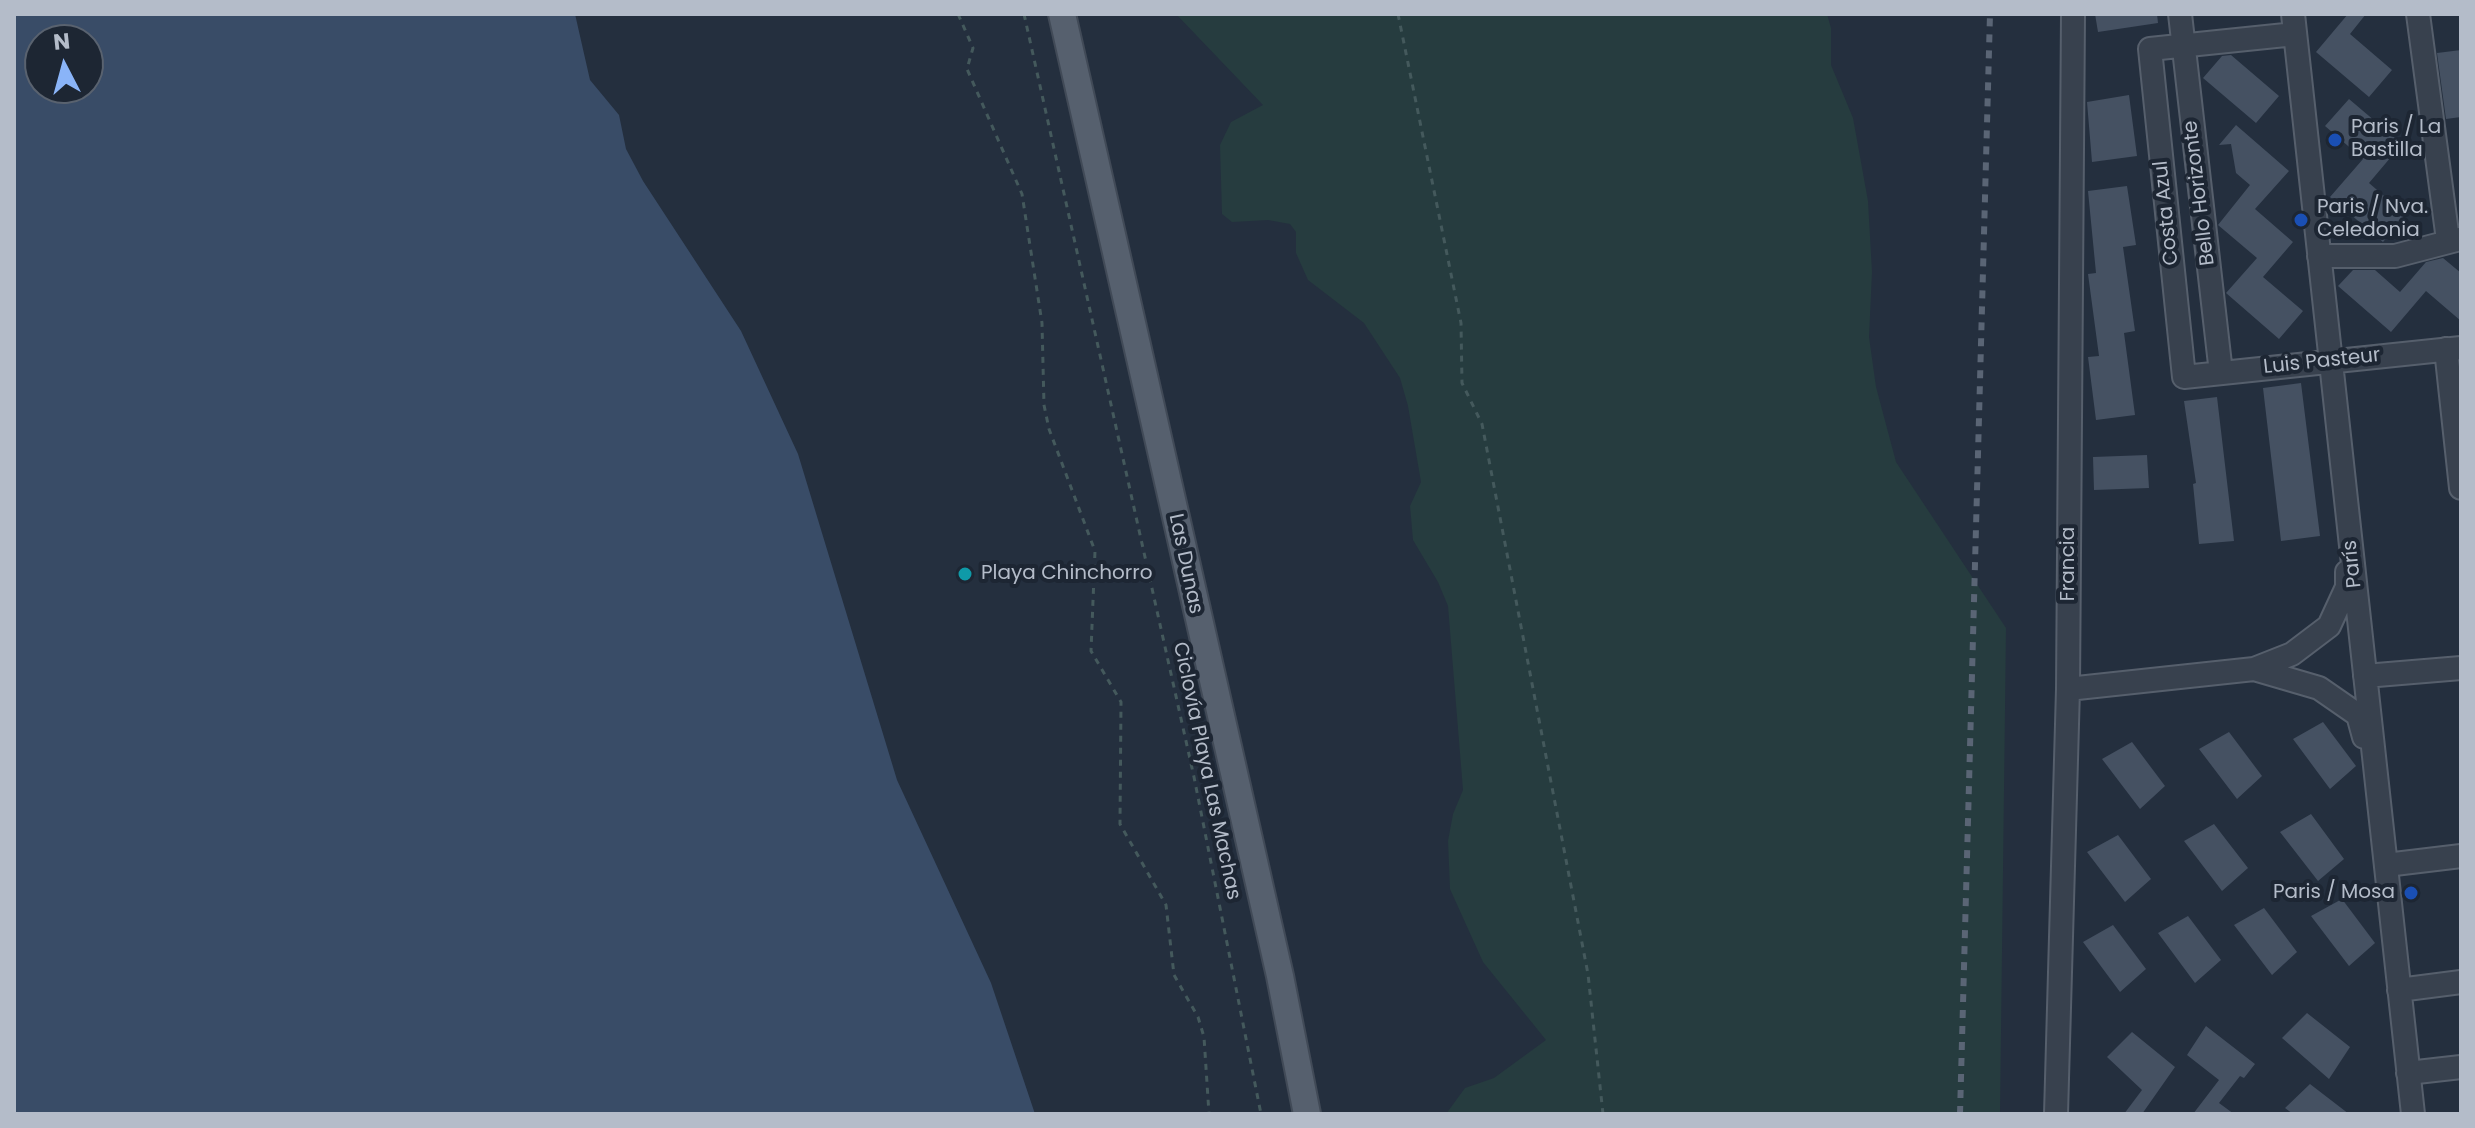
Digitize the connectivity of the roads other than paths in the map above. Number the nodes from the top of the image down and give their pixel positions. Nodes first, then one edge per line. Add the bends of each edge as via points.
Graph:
1 (1062, 14) edge
2 (2073, 14) edge
3 (2180, 14) edge
4 (2418, 14) edge
5 (2294, 24) edge
6 (2183, 46) junction
7 (2454, 240) edge
8 (2319, 256) junction
9 (2454, 348) edge
10 (2331, 361) junction
11 (2221, 373) junction
12 (2184, 377) joint
13 (2461, 488) edge
14 (2349, 531) junction
15 (2461, 668) edge
16 (2254, 669) junction
17 (2365, 676) junction
18 (2068, 689) junction
19 (2376, 776) junction
20 (2461, 856) edge
21 (2386, 865) junction
22 (2461, 982) edge
23 (2399, 990) junction
24 (2461, 1067) edge
25 (2408, 1073) junction
26 (1307, 1114) edge
27 (2056, 1114) edge
28 (2413, 1114) edge

1 - 26 main road, Las Dunas
2 - 18 street, Francia
3 - 6 street, Bello Horizonte
4 - 7 street
5 - 6 street
5 - 8 street, París
6 - 11 street, Bello Horizonte
6 - 12 street, Costa Azul via 2150,49
7 - 8 street via 2395,256
8 - 10 street, París
9 - 10 street, Luis Pasteur
9 - 13 street
10 - 11 street, Luis Pasteur
10 - 14 street, París
11 - 12 street, Luis Pasteur
14 - 16 street via 2347,587 2329,626 2292,654
14 - 17 street, París
15 - 17 street
16 - 18 street
16 - 19 street via 2319,688 2358,715
17 - 19 street, París
18 - 27 street, Francia
19 - 21 street, París
20 - 21 street
21 - 23 street, París
22 - 23 street
23 - 25 street, París
24 - 25 street
25 - 28 street, París

